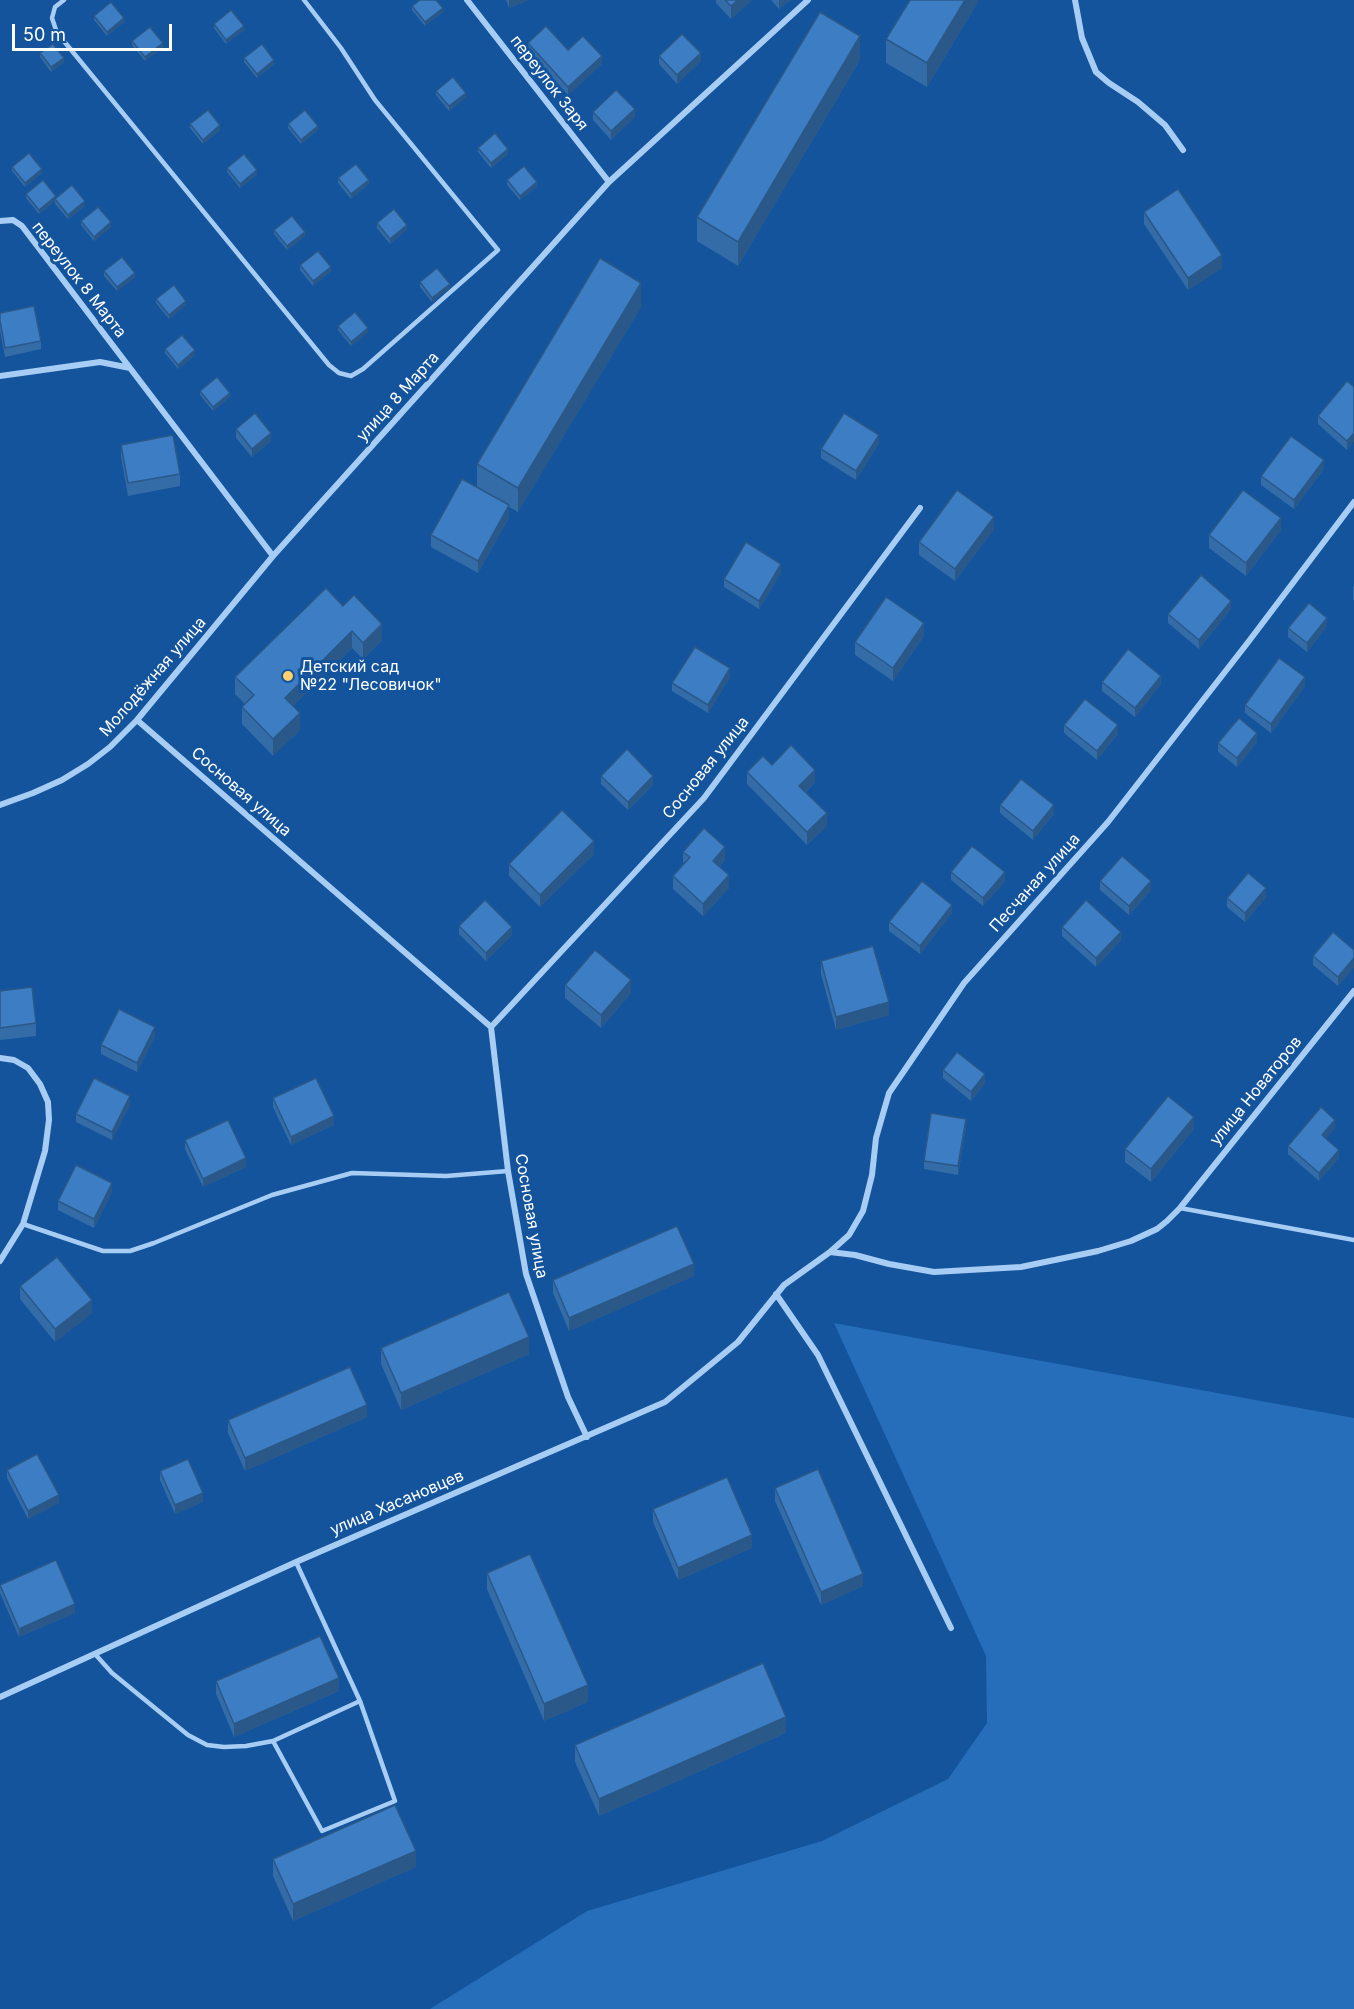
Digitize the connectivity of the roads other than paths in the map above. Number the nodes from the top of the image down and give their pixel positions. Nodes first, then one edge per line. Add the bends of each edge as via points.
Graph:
1 (64, 0) edge
2 (304, 0) edge
3 (467, 0) edge
4 (808, 0) edge
5 (1074, 0) edge
6 (1183, 150) dead end
7 (609, 182) junction
8 (0, 221) edge
9 (130, 368) junction
10 (0, 376) edge
11 (1354, 502) edge
12 (920, 508) dead end
13 (273, 556) junction
14 (137, 720) junction
15 (0, 805) edge
16 (1354, 991) edge
17 (491, 1027) junction
18 (0, 1058) edge
19 (508, 1171) junction
20 (1180, 1208) junction
21 (23, 1224) junction
22 (1354, 1240) edge
23 (830, 1252) junction
24 (0, 1261) edge
25 (776, 1294) junction
26 (587, 1437) junction
27 (296, 1562) junction
28 (951, 1628) dead end
29 (95, 1654) junction
30 (0, 1697) edge
31 (360, 1701) junction
32 (273, 1742) junction

1 - 2 lane via 55,7 52,18 63,40 329,365 351,376 498,250 375,100
3 - 7 street, переулок Заря
4 - 7 street, улица 8 Марта
5 - 6 street via 1082,38 1096,72 1165,125
7 - 13 street, улица 8 Марта
8 - 9 street, переулок 8 Марта via 13,220 22,226
9 - 10 street via 100,362
9 - 13 street
11 - 23 street, Песчаная улица via 1108,822 964,983 889,1093 876,1138 863,1211 849,1234
12 - 17 street, Сосновая улица via 704,798
13 - 14 street, Молодёжная улица
14 - 15 street, Молодёжная улица via 88,764 43,789
14 - 17 street, Сосновая улица
16 - 20 street, улица Новаторов
17 - 19 street, Сосновая улица
18 - 21 street via 28,1068 48,1102 45,1151
19 - 21 lane via 446,1176 352,1173 272,1196 130,1251 103,1251
19 - 26 street, Сосновая улица via 526,1274 568,1397
20 - 22 lane
20 - 23 street, улица Новаторов via 1157,1229 1131,1241 1020,1267 934,1272
21 - 24 street
23 - 25 street, Песчаная улица
25 - 26 street, улица Хасановцев via 738,1342 665,1402
25 - 28 street via 818,1355
26 - 27 street, улица Хасановцев
27 - 29 street, улица Хасановцев
27 - 31 lane
29 - 30 street, улица Хасановцев
29 - 32 lane via 112,1673 188,1736 207,1745 224,1747
31 - 32 lane
31 - 32 lane via 395,1801 322,1831

